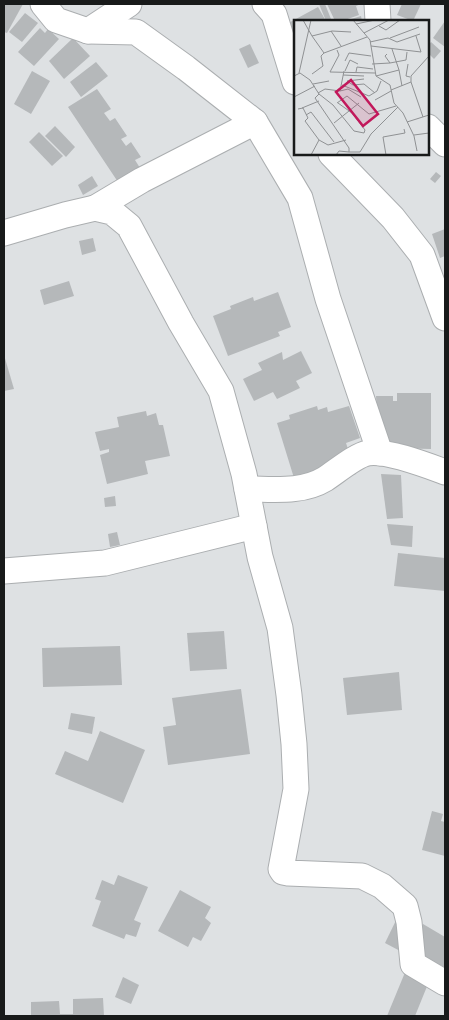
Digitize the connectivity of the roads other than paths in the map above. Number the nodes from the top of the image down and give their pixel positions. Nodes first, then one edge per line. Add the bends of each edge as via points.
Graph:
1 (43, 4) edge
2 (129, 4) edge
3 (265, 4) edge
4 (377, 4) edge
5 (378, 20) edge
6 (88, 31) junction
7 (294, 79) edge
8 (255, 122) junction
9 (429, 128) edge
10 (445, 144) edge
11 (332, 155) edge
12 (95, 208) junction
13 (4, 233) edge
14 (445, 318) edge
15 (380, 453) junction
16 (445, 472) edge
17 (247, 489) junction
18 (254, 526) junction
19 (4, 571) edge
20 (445, 982) edge

1 - 6 street via 56,20
2 - 6 street
3 - 7 street via 274,14
4 - 5 street
6 - 8 street via 136,32
8 - 12 street via 149,176
8 - 15 street via 300,198 328,299
9 - 10 street
11 - 14 street via 393,218 422,255
12 - 13 street
12 - 17 street via 112,212 129,226 220,391
15 - 16 street
15 - 17 street via 366,453 324,480 307,486 284,490
17 - 18 street
18 - 19 street via 105,563
18 - 20 street via 280,628 294,744 296,789 281,869 288,873 362,876 382,886 405,906 413,964

